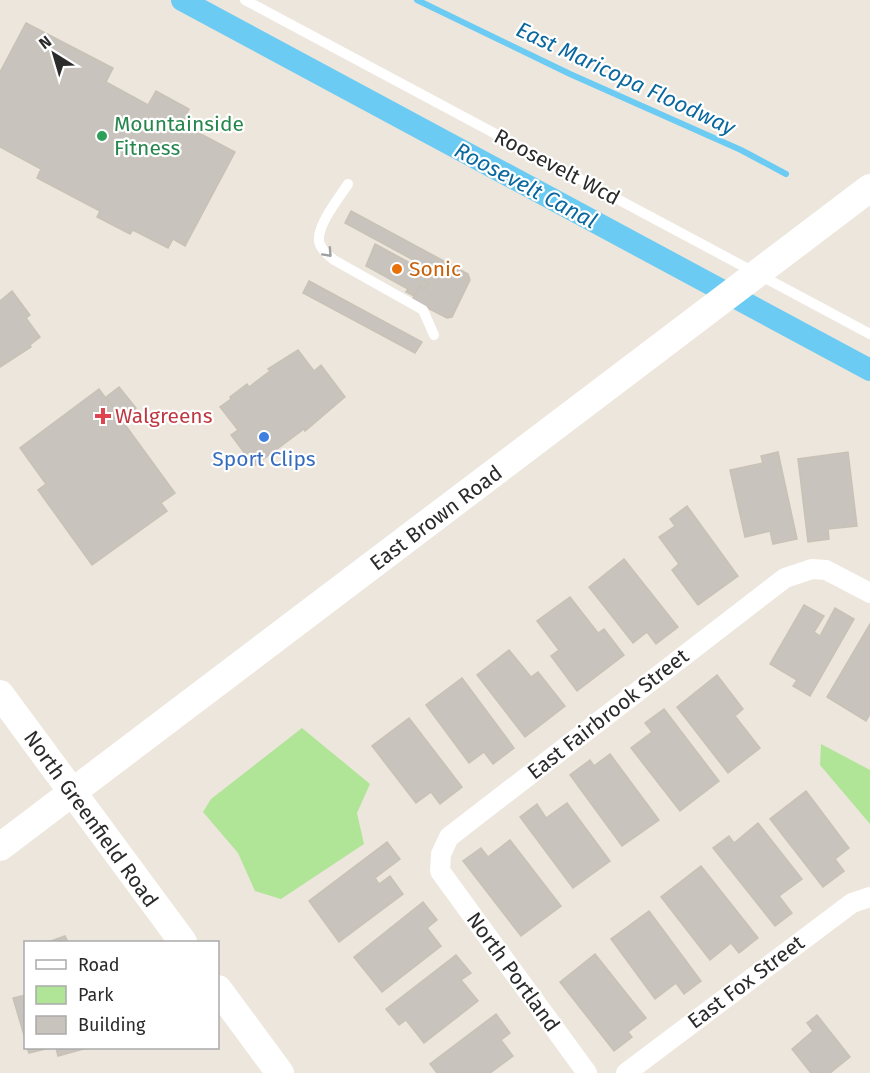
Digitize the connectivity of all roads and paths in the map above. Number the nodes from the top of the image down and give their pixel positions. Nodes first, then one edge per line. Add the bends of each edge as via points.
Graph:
1 (245, 0) edge
2 (348, 184) dead end
3 (870, 189) edge
4 (750, 280) junction
5 (870, 334) edge
6 (434, 335) dead end
7 (870, 593) edge
8 (0, 694) edge
9 (71, 793) junction
10 (0, 847) edge
11 (440, 871) joint
12 (870, 897) edge
13 (182, 941) edge
14 (219, 990) edge
15 (280, 1073) edge
16 (587, 1073) edge
17 (626, 1073) edge

1 - 4 lane, Roosevelt Wcd
2 -> 6 lane via 324,222 319,239 322,248 334,260 423,310
3 - 4 main road, East Brown Road
4 - 5 lane, Roosevelt Wcd
4 - 9 main road, East Brown Road
7 - 11 street, East Fairbrook Street via 826,570 812,569 785,578 449,837 441,854
8 - 9 main road, North Greenfield Road
9 - 10 main road, East Brown Road
9 - 13 main road, North Greenfield Road
11 - 16 street, North Portland
12 - 17 street, East Fox Street via 852,903
14 - 15 main road

